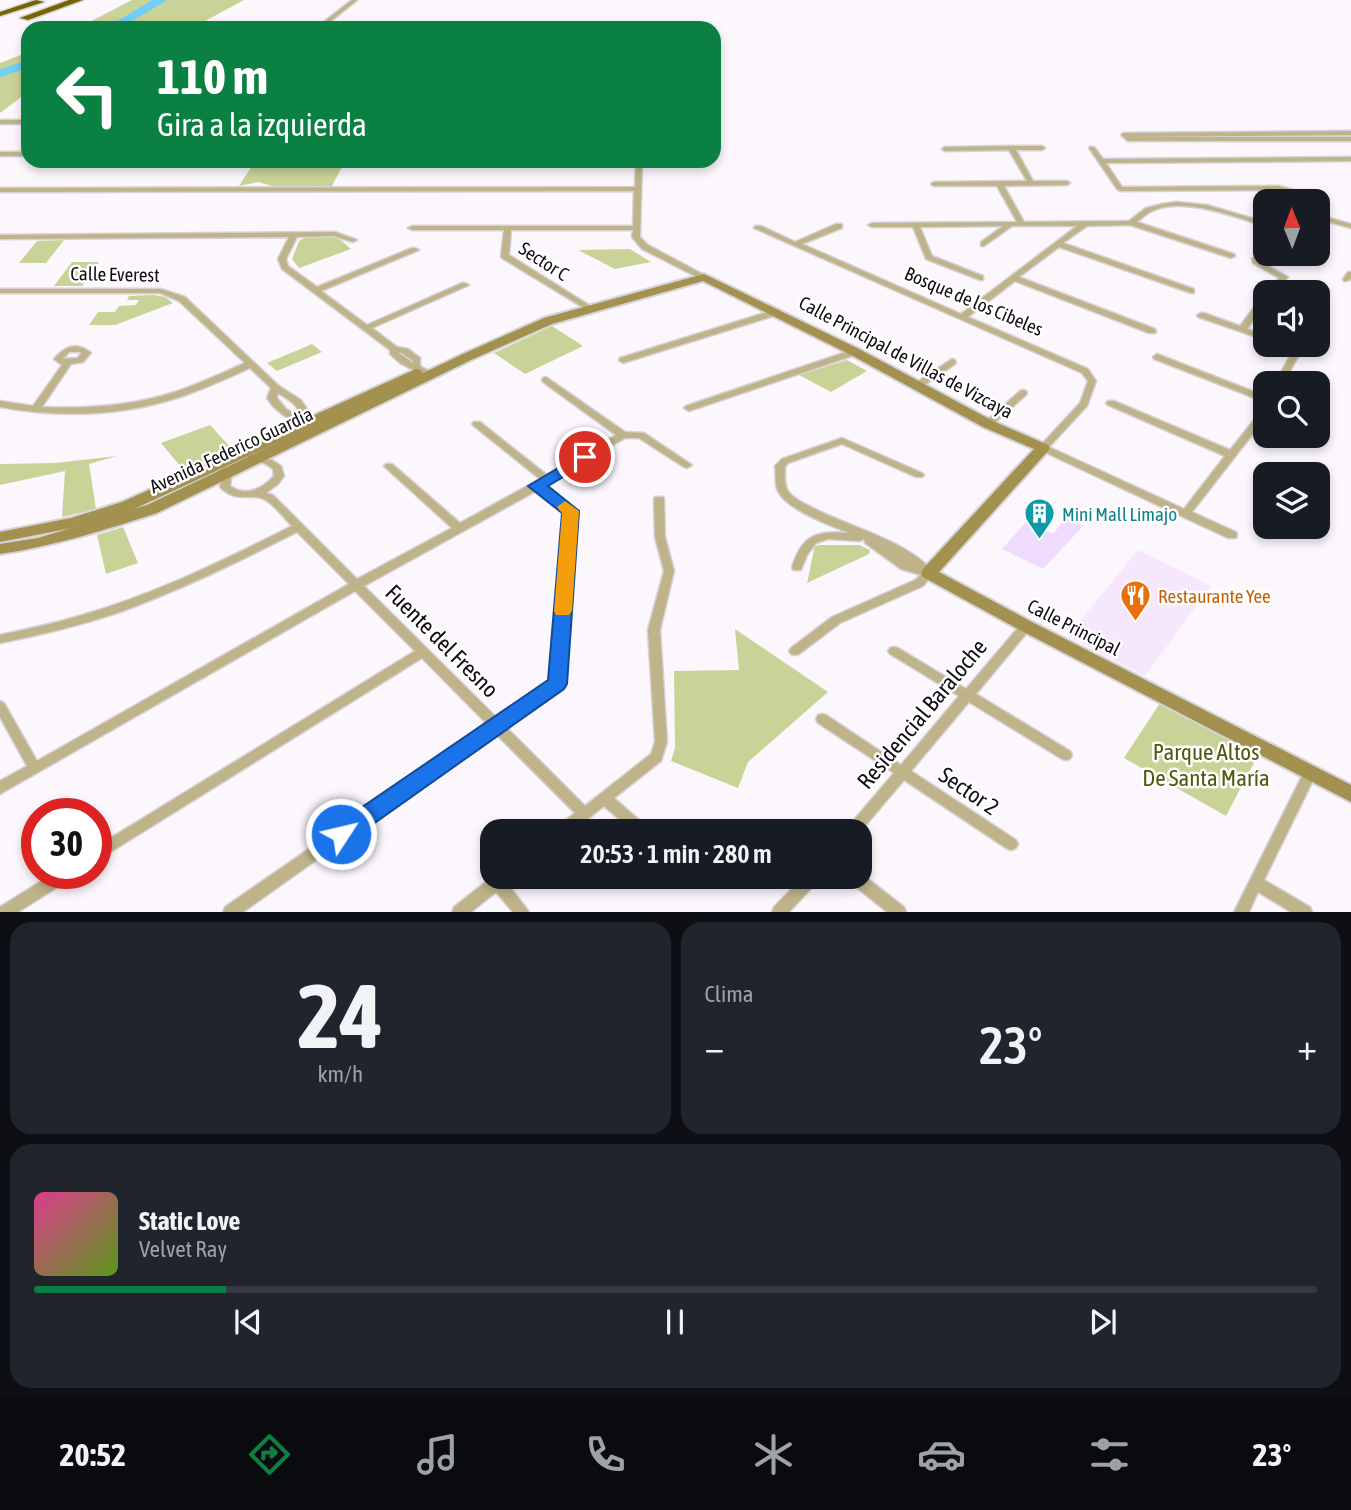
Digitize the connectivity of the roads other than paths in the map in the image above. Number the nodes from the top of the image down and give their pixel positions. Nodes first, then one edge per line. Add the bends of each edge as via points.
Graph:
1 (46, 0) edge
2 (78, 0) edge
3 (355, 0) edge
4 (3, 14) dead end
5 (25, 18) dead end
6 (328, 21) edge
7 (0, 122) edge
8 (21, 122) edge
9 (1351, 133) edge
10 (1339, 136) junction
11 (1202, 137) junction
12 (1351, 139) edge
13 (1011, 148) junction
14 (1042, 148) dead end
15 (1092, 148) dead end
16 (945, 149) dead end
17 (0, 155) edge
18 (21, 155) edge
19 (1350, 160) edge
20 (1101, 161) junction
21 (639, 168) edge
22 (1031, 183) junction
23 (1067, 183) dead end
24 (934, 184) dead end
25 (1000, 184) junction
26 (638, 189) junction
27 (1282, 189) edge
28 (0, 190) edge
29 (1253, 220) edge
30 (1330, 220) edge
31 (1131, 223) junction
32 (1010, 224) junction
33 (1022, 224) junction
34 (1053, 224) junction
35 (1084, 224) junction
36 (872, 225) dead end
37 (916, 225) junction
38 (839, 226) dead end
39 (1351, 226) edge
40 (412, 228) dead end
41 (508, 228) junction
42 (636, 228) junction
43 (758, 228) dead end
44 (1076, 230) junction
45 (294, 235) junction
46 (0, 237) edge
47 (353, 240) dead end
48 (796, 244) junction
49 (984, 244) dead end
50 (1058, 244) junction
51 (415, 250) dead end
52 (1231, 257) dead end
53 (1262, 266) edge
54 (704, 277) junction
55 (980, 278) dead end
56 (1014, 278) junction
57 (1281, 280) edge
58 (465, 285) dead end
59 (316, 290) junction
60 (0, 291) edge
61 (1191, 291) dead end
62 (589, 309) junction
63 (777, 312) junction
64 (1201, 315) dead end
65 (1253, 315) edge
66 (964, 316) junction
67 (366, 328) junction
68 (1242, 330) junction
69 (1152, 331) dead end
70 (1253, 334) edge
71 (855, 352) junction
72 (1157, 357) dead end
73 (623, 360) dead end
74 (68, 362) dead end
75 (952, 362) dead end
76 (251, 364) junction
77 (424, 371) junction
78 (546, 380) dead end
79 (917, 386) junction
80 (276, 388) junction
81 (1023, 393) dead end
82 (1253, 394) edge
83 (1111, 403) dead end
84 (0, 404) edge
85 (689, 408) dead end
86 (36, 410) junction
87 (309, 424) junction
88 (477, 424) dead end
89 (988, 424) junction
90 (1253, 428) edge
91 (623, 435) junction
92 (1043, 448) junction
93 (251, 455) junction
94 (1232, 455) junction
95 (687, 465) dead end
96 (389, 466) dead end
97 (223, 469) junction
98 (919, 475) dead end
99 (541, 483) junction
100 (274, 484) junction
101 (251, 495) junction
102 (269, 497) junction
103 (659, 499) dead end
104 (1185, 513) junction
105 (298, 527) junction
106 (459, 528) junction
107 (1232, 535) dead end
108 (0, 537) edge
109 (864, 537) junction
110 (0, 549) edge
111 (797, 567) dead end
112 (929, 573) junction
113 (356, 585) junction
114 (1026, 626) junction
115 (0, 639) edge
116 (894, 650) dead end
117 (423, 652) junction
118 (795, 652) dead end
119 (968, 695) junction
120 (0, 706) edge
121 (822, 719) dead end
122 (497, 726) junction
123 (1066, 755) dead end
124 (34, 768) junction
125 (903, 772) junction
126 (1311, 772) junction
127 (0, 788) edge
128 (1351, 794) edge
129 (605, 798) junction
130 (584, 814) junction
131 (578, 819) edge
132 (629, 819) edge
133 (863, 819) edge
134 (1011, 844) dead end
135 (112, 845) edge
136 (1255, 882) junction
137 (42, 889) edge
138 (488, 889) edge
139 (506, 889) edge
140 (801, 889) edge
141 (870, 889) edge
142 (5, 912) edge
143 (230, 912) edge
144 (459, 912) edge
145 (522, 912) edge
146 (779, 912) edge
147 (899, 912) edge
148 (1241, 912) edge
149 (1305, 912) edge

1 - 4 highway
2 - 5 highway
3 - 6 street
7 - 8 street
9 - 10 street
10 - 11 street
10 - 12 street
11 - 11 street via 1124,135 1128,139
13 - 14 street
13 - 16 street
13 - 22 street
15 - 20 street
17 - 18 street
19 - 20 street
20 - 27 street via 1120,190
21 - 26 street
22 - 23 street
22 - 25 street
24 - 25 street
25 - 33 street
26 - 28 street
26 - 42 street
29 - 31 street via 1193,206 1156,208
30 - 39 street
31 - 35 street
31 - 52 street
32 - 33 street
32 - 37 street
32 - 49 street
33 - 34 street
34 - 35 street
34 - 44 street
35 - 44 street
36 - 37 street
37 - 55 street via 929,257
38 - 48 street
40 - 41 street
41 - 42 street
41 - 62 street, Sector C via 505,256
42 - 54 street, Calle Principal de Villas de Vizcaya via 636,237 645,247
43 - 48 street, Bosque de los Cibeles
44 - 50 street
45 - 46 street
45 - 47 street via 335,234
45 - 59 street via 283,263
48 - 66 street, Bosque de los Cibeles
50 - 56 street
50 - 61 street
51 - 59 street
53 - 57 street via 1284,277
54 - 62 street, Avenida Federico Guardia
54 - 63 street, Calle Principal de Villas de Vizcaya
56 - 66 street
56 - 69 street
58 - 67 street
59 - 67 street
60 - 76 street, Calle Everest via 173,293
62 - 77 street, Avenida Federico Guardia
63 - 71 street, Calle Principal de Villas de Vizcaya
63 - 73 street
64 - 68 street
65 - 68 street
66 - 92 street, Bosque de los Cibeles via 1069,362 1092,381 1084,404
67 - 77 street via 400,359
68 - 70 street
71 - 79 street, Calle Principal de Villas de Vizcaya
71 - 85 street
72 - 82 street
74 - 86 street
75 - 79 street
76 - 80 street, Calle Everest
76 - 86 street via 166,398 106,408
77 - 87 street, Avenida Federico Guardia
78 - 91 street
79 - 89 street, Calle Principal de Villas de Vizcaya
80 - 87 street, Calle Everest via 298,402
80 - 87 street, Calle Everest via 272,398 278,409
81 - 89 street
83 - 94 street
84 - 86 street
87 - 93 street, Avenida Federico Guardia
88 - 99 street
89 - 92 street, Calle Principal de Villas de Vizcaya
90 - 94 street
91 - 95 street via 641,435
91 - 99 street
92 - 104 street, Calle Principal de Villas de Vizcaya
92 - 112 street
93 - 97 street, Avenida Federico Guardia
93 - 100 street via 278,468
94 - 104 street
96 - 106 street
97 - 101 street via 231,492
97 - 108 street, Avenida Federico Guardia via 72,523
97 - 110 street, Avenida Federico Guardia via 130,517
98 - 109 street via 842,441 780,466 785,494
99 - 106 street
99 - 122 street via 571,511 557,684
100 - 101 street
100 - 102 street
101 - 102 street
102 - 105 street, Fuente del Fresno
103 - 129 street via 660,537 668,571 654,630 661,743 657,757
104 - 107 street, Calle Principal de Villas de Vizcaya
105 - 113 street, Fuente del Fresno
105 - 115 street via 180,586 123,608
106 - 113 street
109 - 111 street via 820,536 808,541
109 - 112 street via 905,566
112 - 114 street, Calle Principal
112 - 118 street via 919,583 836,620
113 - 117 street, Fuente del Fresno
113 - 124 street
114 - 119 street, Residencial Baraloche
114 - 126 street, Calle Principal
116 - 119 street
117 - 122 street, Fuente del Fresno
117 - 135 street
119 - 123 street
119 - 125 street, Residencial Baraloche
120 - 124 street
121 - 125 street, Sector 2
122 - 130 street, Fuente del Fresno
122 - 143 street
124 - 127 street
125 - 133 street, Residencial Baraloche
125 - 134 street, Sector 2
126 - 128 street, Calle Principal
126 - 136 street
129 - 130 street
129 - 132 street
130 - 131 street
136 - 148 street
136 - 149 street
137 - 142 street
138 - 144 street
139 - 145 street
140 - 146 street
141 - 147 street

